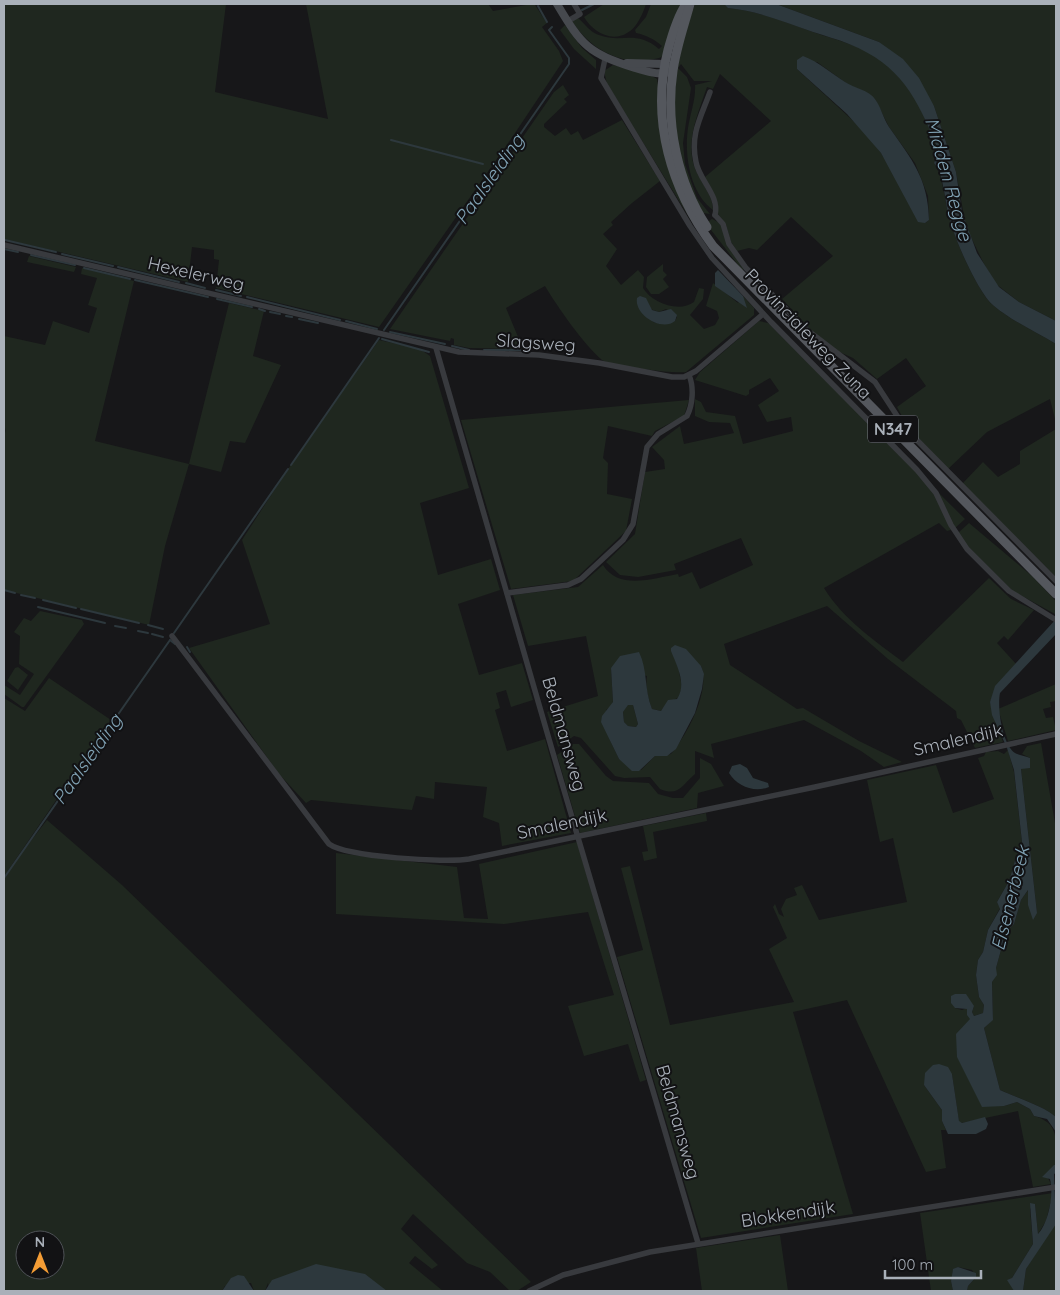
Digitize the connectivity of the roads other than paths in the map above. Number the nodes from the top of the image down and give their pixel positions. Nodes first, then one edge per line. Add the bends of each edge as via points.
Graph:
1 (557, 4) edge
2 (574, 4) edge
3 (688, 4) edge
4 (568, 21) junction
5 (605, 59) junction
6 (618, 63) junction
7 (665, 64) junction
8 (673, 71) junction
9 (663, 75) junction
10 (710, 92) dead end
11 (714, 215) junction
12 (700, 221) junction
13 (4, 245) edge
14 (764, 314) junction
15 (381, 334) joint
16 (436, 348) junction
17 (689, 375) junction
18 (1056, 581) edge
19 (508, 593) junction
20 (1056, 594) edge
21 (1055, 619) edge
22 (172, 636) dead end
23 (1056, 734) edge
24 (578, 836) junction
25 (1054, 1188) edge
26 (698, 1243) junction
27 (529, 1291) edge

1 - 4 main road
2 - 4 street via 580,14
3 - 7 main road, N347 via 671,38
3 - 8 main road, N347
4 - 5 main road via 584,45
5 - 6 main road
5 - 14 street, Provincialeweg Zuna via 601,78 690,226 712,258
6 - 7 main road
6 - 9 main road
7 - 8 main road
7 - 9 main road, Provincialeweg Zuna / N347
8 - 9 main road
8 - 12 main road, Provincialeweg Zuna / N347 via 671,104 676,148
9 - 12 main road, Provincialeweg Zuna / N347 via 662,109 667,152 680,193
10 - 11 street, Provincialeweg Zuna via 695,130 694,148 698,170 716,203
11 - 12 street
11 - 18 street, Provincialeweg Zuna via 746,268 807,330 875,382 905,428
12 - 20 main road, Provincialeweg Zuna / N347 via 713,246
13 - 15 street, Hexelerweg
14 - 17 street
14 - 21 street, Provincialeweg Zuna via 930,485 967,548 1009,591
15 - 16 street, Slagsweg
16 - 17 street, Slagsweg via 472,354 540,355 665,376
16 - 19 street, Beldmansweg
17 - 19 street via 692,401 687,416 655,437 647,447 633,524 628,535 575,582 560,587
19 - 24 street, Beldmansweg
22 - 24 street, Smalendijk via 335,848 452,862
23 - 24 street, Smalendijk
24 - 26 street, Beldmansweg
25 - 26 street, Blokkendijk
26 - 27 street, Blokkendijk via 604,1263 556,1277

